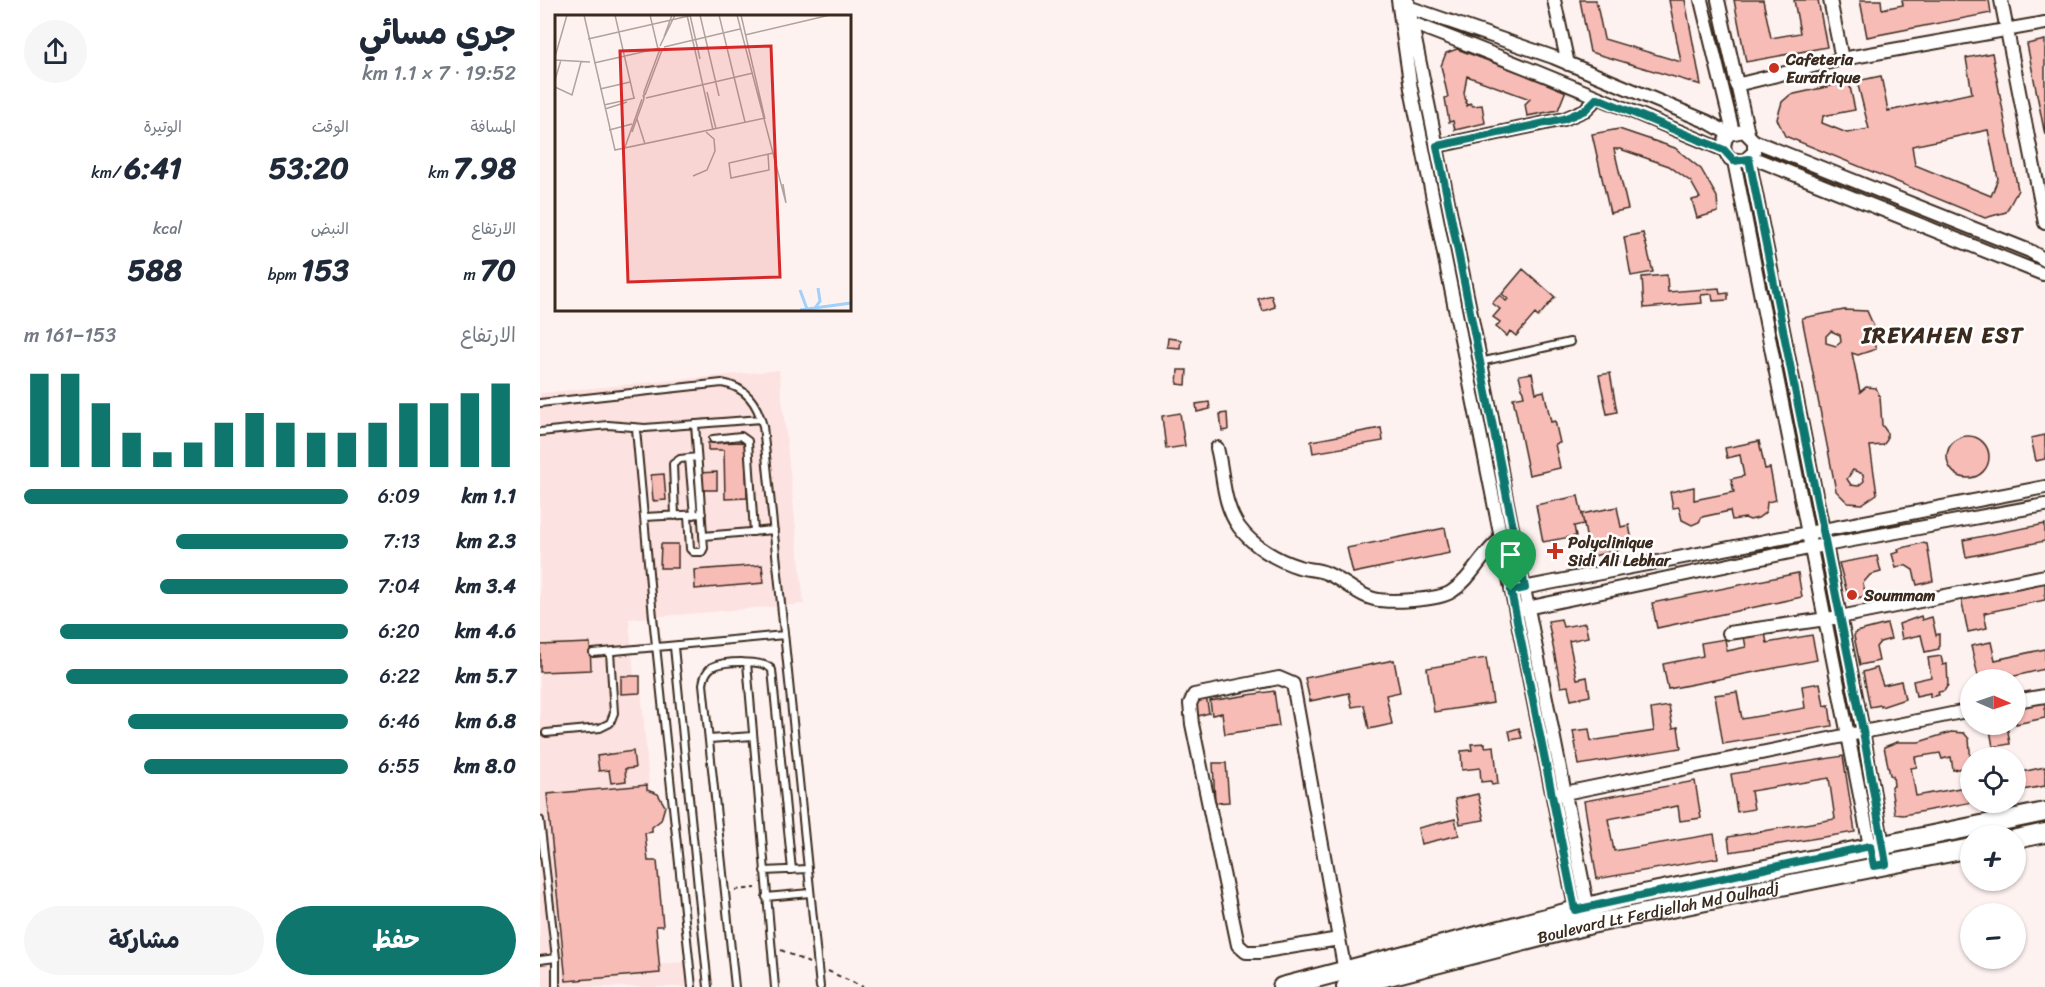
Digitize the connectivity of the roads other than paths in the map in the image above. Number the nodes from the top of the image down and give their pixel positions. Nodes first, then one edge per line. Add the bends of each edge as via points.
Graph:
1 (1554, 0) edge
2 (1701, 0) edge
3 (1718, 0) edge
4 (1830, 0) edge
5 (2001, 0) edge
6 (1403, 3) edge
7 (1405, 20) junction
8 (2045, 23) edge
9 (2007, 31) junction
10 (1842, 58) junction
11 (1568, 64) junction
12 (1736, 85) junction
13 (1597, 98) junction
14 (1731, 133) junction
15 (1751, 137) junction
16 (1437, 146) junction
17 (1724, 150) junction
18 (1750, 158) junction
19 (1734, 161) junction
20 (2045, 223) edge
21 (2045, 260) edge
22 (2044, 274) edge
23 (1570, 342) dead end
24 (1480, 362) junction
25 (540, 403) edge
26 (761, 419) junction
27 (694, 424) junction
28 (636, 429) junction
29 (540, 432) edge
30 (713, 439) dead end
31 (1217, 448) dead end
32 (697, 457) junction
33 (689, 458) junction
34 (2045, 487) edge
35 (2045, 506) edge
36 (702, 514) junction
37 (691, 515) junction
38 (675, 516) junction
39 (644, 518) junction
40 (774, 530) junction
41 (1822, 530) junction
42 (754, 532) junction
43 (1806, 533) junction
44 (703, 536) junction
45 (1501, 539) junction
46 (1825, 545) junction
47 (1809, 548) junction
48 (2045, 576) edge
49 (1525, 588) junction
50 (1511, 591) junction
51 (1529, 607) junction
52 (1515, 610) junction
53 (1840, 617) junction
54 (1824, 619) junction
55 (1729, 633) dead end
56 (784, 635) junction
57 (674, 647) junction
58 (656, 649) junction
59 (610, 652) junction
60 (593, 653) dead end
61 (747, 663) junction
62 (789, 684) junction
63 (775, 685) junction
64 (2045, 696) edge
65 (2026, 699) edge
66 (1960, 712) edge
67 (1863, 731) junction
68 (546, 733) dead end
69 (753, 736) junction
70 (1848, 736) junction
71 (708, 739) junction
72 (1559, 795) junction
73 (2045, 812) edge
74 (540, 820) edge
75 (2045, 833) edge
76 (2026, 837) edge
77 (1876, 845) junction
78 (1960, 850) edge
79 (542, 854) edge
80 (1880, 865) junction
81 (808, 869) junction
82 (792, 870) junction
83 (764, 871) junction
84 (810, 893) junction
85 (766, 897) junction
86 (1583, 917) junction
87 (1339, 939) junction
88 (556, 958) junction
89 (540, 960) edge
90 (1346, 980) edge
91 (1301, 985) edge
92 (556, 987) edge
93 (692, 987) edge
94 (708, 987) edge
95 (735, 987) edge
96 (775, 987) edge
97 (820, 987) edge
98 (1282, 987) edge

1 - 11 street
2 - 14 street
3 - 12 street
4 - 10 street
5 - 9 street
6 - 7 street
6 - 11 street
7 - 13 street via 1532,68
7 - 16 street
7 - 45 street
8 - 9 street
9 - 10 street
9 - 20 street
10 - 12 street
11 - 14 street
12 - 15 street
13 - 16 street via 1585,110 1564,119
13 - 17 street
14 - 15 street
14 - 17 street
15 - 18 street via 1754,152
15 - 21 street via 2030,250
16 - 24 street
17 - 19 street
18 - 19 street
18 - 22 street
18 - 41 street
19 - 43 street
23 - 24 lane
24 - 49 street
25 - 26 lane via 722,383 748,394
26 - 27 lane
26 - 40 lane
27 - 28 lane
27 - 32 lane
28 - 29 lane via 615,425
28 - 39 lane
30 - 42 lane via 741,436 748,441
31 - 45 street via 1226,503 1249,539 1264,551 1298,567 1326,573 1374,599 1420,599 1450,593 1475,569 1488,548
32 - 33 lane
32 - 36 lane
33 - 37 lane
33 - 38 lane via 673,464
34 - 41 street
35 - 46 street
36 - 37 lane
36 - 44 lane
37 - 38 lane
37 - 44 lane via 692,552 704,550
38 - 39 lane
39 - 58 lane
40 - 42 lane
40 - 56 lane
41 - 43 street
41 - 46 street
42 - 44 lane
43 - 47 street
43 - 49 street
45 - 50 street
46 - 47 street
46 - 53 street
47 - 51 street
47 - 54 street
48 - 53 street
49 - 50 street
49 - 51 street
50 - 52 street
51 - 52 street
51 - 72 street
52 - 72 street
53 - 54 street
53 - 67 street
54 - 55 street
54 - 70 street
56 - 57 lane
56 - 62 lane
57 - 58 lane
57 - 94 lane
58 - 59 lane
58 - 93 lane
59 - 60 lane
59 - 68 lane via 614,712 610,723 600,728
61 - 63 lane via 769,666
61 - 69 lane
61 - 71 lane via 714,666 706,673 703,684
62 - 63 lane
62 - 81 lane
63 - 82 lane
64 - 65 street
66 - 67 street
67 - 70 street
67 - 77 street
69 - 71 lane
69 - 83 lane
70 - 72 street
70 - 77 street
71 - 95 lane
72 - 86 street
73 - 77 street, Boulevard Lt Ferdjellah Md Oulhadj
74 - 79 lane
75 - 76 street
77 - 80 street
77 - 86 street, Boulevard Lt Ferdjellah Md Oulhadj
78 - 80 street, Boulevard Lt Ferdjellah Md Oulhadj
79 - 88 lane
80 - 86 street, Boulevard Lt Ferdjellah Md Oulhadj
81 - 82 lane
81 - 84 lane
82 - 83 lane
83 - 85 lane
84 - 85 lane
84 - 97 lane
85 - 96 lane
86 - 90 street, Boulevard Lt Ferdjellah Md Oulhadj
87 - 87 street via 1293,684 1279,678 1194,695 1190,704 1192,724 1238,945 1246,952 1260,952
87 - 90 street
88 - 89 lane
88 - 92 lane
90 - 91 street, Boulevard Lt Ferdjellah Md Oulhadj
91 - 98 street, Boulevard Lt Ferdjellah Md Oulhadj

